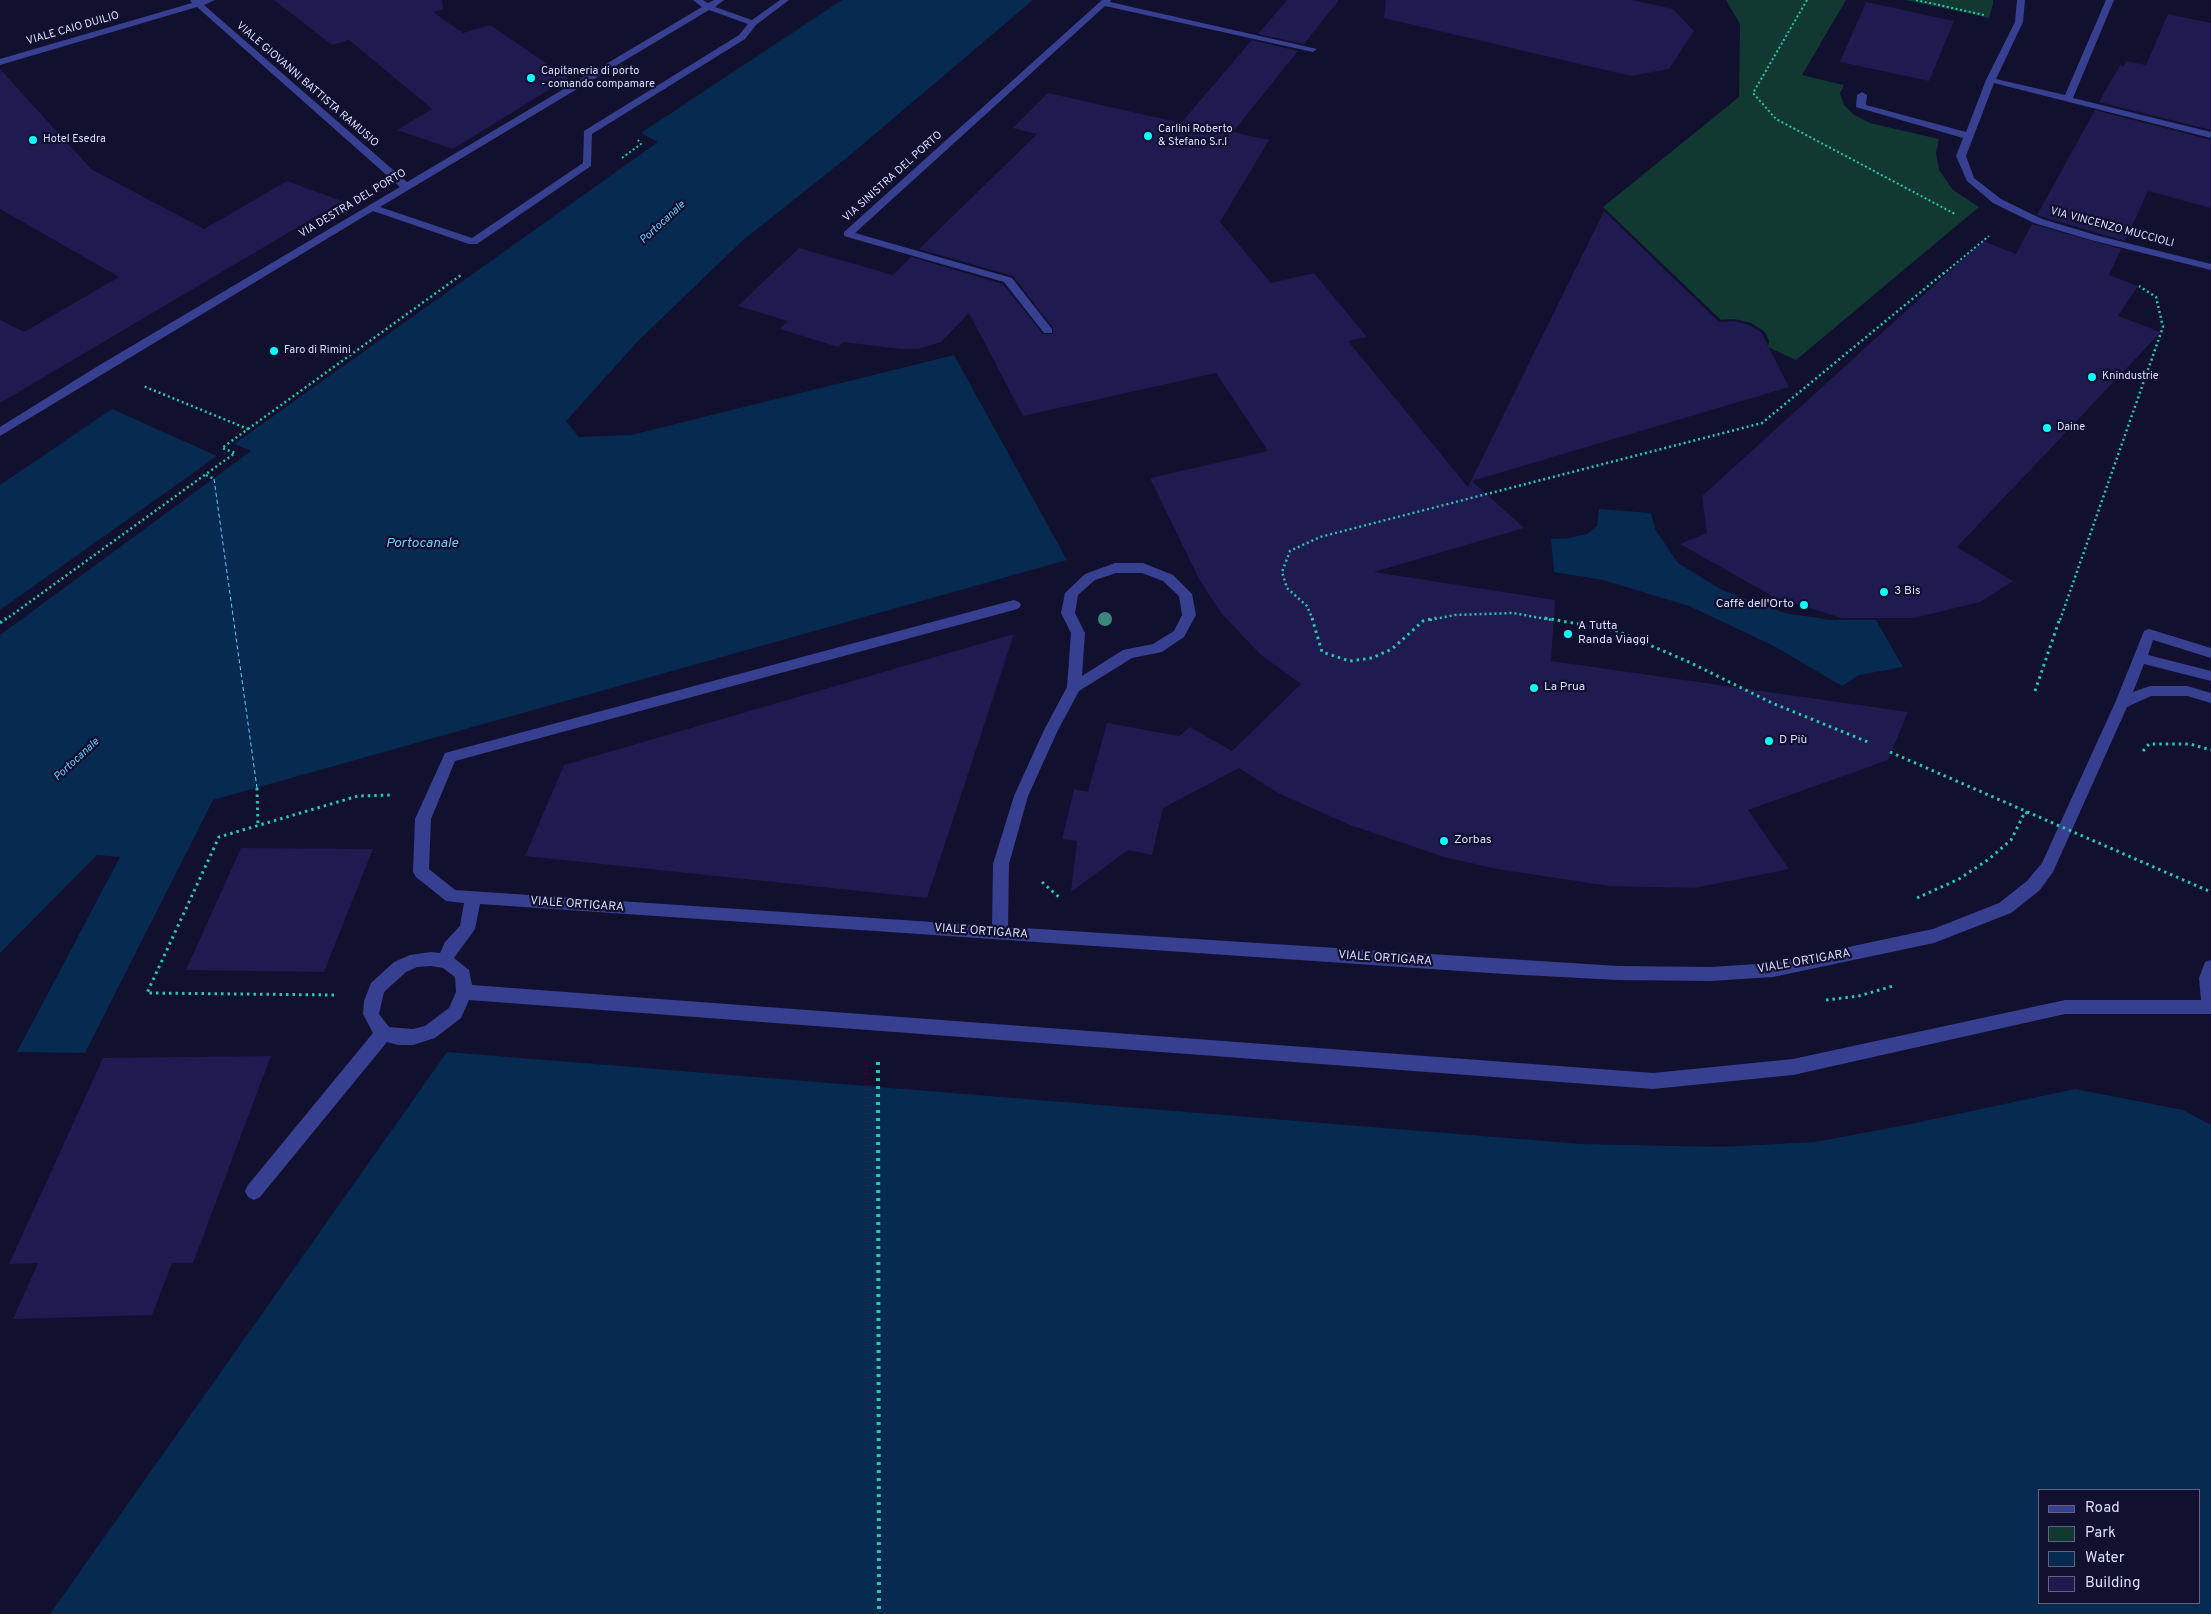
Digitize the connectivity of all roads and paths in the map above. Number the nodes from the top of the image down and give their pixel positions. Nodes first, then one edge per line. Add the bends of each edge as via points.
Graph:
1 (211, 0) edge
2 (697, 0) edge
3 (720, 0) edge
4 (785, 0) edge
5 (1807, 0) edge
6 (1916, 0) edge
7 (2021, 0) edge
8 (2110, 0) edge
9 (196, 2) edge
10 (1105, 2) edge
11 (708, 7) junction
12 (2019, 22) junction
13 (753, 23) junction
14 (1313, 50) dead end
15 (0, 62) edge
16 (1991, 80) junction
17 (1862, 95) dead end
18 (2068, 99) junction
19 (2211, 135) edge
20 (1968, 136) junction
21 (406, 187) junction
22 (372, 207) junction
23 (1961, 217) dead end
24 (1995, 231) dead end
25 (2211, 267) edge
26 (2134, 283) dead end
27 (1048, 331) dead end
28 (102, 368) junction
29 (0, 432) edge
30 (206, 475) junction
31 (214, 479) dead end
32 (1014, 605) dead end
33 (0, 624) edge
34 (2211, 654) edge
35 (2139, 658) junction
36 (2211, 676) edge
37 (1074, 687) junction
38 (2035, 691) dead end
39 (2211, 698) edge
40 (2122, 703) junction
41 (1868, 742) dead end
42 (2149, 744) dead end
43 (2211, 750) edge
44 (1890, 752) dead end
45 (257, 788) dead end
46 (432, 794) junction
47 (258, 826) junction
48 (2064, 829) junction
49 (218, 837) dead end
50 (2096, 842) dead end
51 (1040, 874) dead end
52 (2211, 892) edge
53 (473, 898) junction
54 (1062, 899) dead end
55 (1910, 902) dead end
56 (1000, 933) junction
57 (445, 961) junction
58 (2211, 968) edge
59 (464, 992) junction
60 (2211, 1006) edge
61 (877, 1022) junction
62 (384, 1033) junction
63 (254, 1192) dead end
64 (879, 1614) edge

1 - 9 street, VIALE CAIO DUILIO
2 - 11 street
3 - 11 street, VIA DESTRA DEL PORTO
4 - 13 street
5 - 23 path via 1753,93 1776,119
6 - 12 path
7 - 12 street, VIA VINCENZO MUCCIOLI
8 - 18 street
9 - 15 street, VIALE CAIO DUILIO
9 - 21 street, VIALE GIOVANNI BATTISTA RAMUSIO
10 - 14 street, VIA SINISTRA DEL PORTO
10 - 27 street, VIA SINISTRA DEL PORTO via 848,234 1008,280
11 - 13 street
11 - 21 street, VIA DESTRA DEL PORTO
12 - 16 street, VIA VINCENZO MUCCIOLI
13 - 22 street via 742,37 587,133 588,164 473,242
16 - 18 street
16 - 20 street, VIA VINCENZO MUCCIOLI
17 - 20 street via 1861,107
18 - 19 street
20 - 25 street, VIA VINCENZO MUCCIOLI via 1961,156 1970,180 1997,201 2038,221
21 - 22 street, VIA DESTRA DEL PORTO
22 - 28 street, VIA DESTRA DEL PORTO
24 - 41 path via 1762,423 1320,537 1290,552 1282,572 1287,588 1307,606 1322,652 1350,661 1372,658 1392,649 1424,621 1455,615 1523,615 1617,632 1689,662 1772,703
26 - 38 path via 2156,297 2163,327
28 - 29 street, VIA DESTRA DEL PORTO
28 - 30 path via 248,429 222,448 235,453
30 - 31 path
30 - 33 path
32 - 46 street, VIALE ORTIGARA via 450,757
34 - 35 street, VIALE ORTIGARA via 2148,634
35 - 36 street
35 - 40 street, VIALE ORTIGARA
37 - 37 street via 1128,654 1157,648 1179,634 1189,615 1185,594 1168,578 1143,568 1114,568 1090,577 1072,594 1068,613 1078,633
37 - 56 street via 1050,730 1021,796 1002,864
39 - 40 street via 2187,691 2150,691
40 - 48 street, VIALE ORTIGARA
42 - 43 path via 2190,744
44 - 52 path, bridge
45 - 47 path
46 - 47 path via 358,796
46 - 53 street, VIALE ORTIGARA via 423,819 421,872 452,896
47 - 49 path
48 - 50 path
48 - 55 path via 2025,812 2011,840 1989,859 1959,879
48 - 56 street, VIALE ORTIGARA via 2048,867 2033,886 2005,908 1934,936 1773,970 1711,974 1580,971
51 - 54 path via 1042,884
53 - 56 street, VIALE ORTIGARA
53 - 57 street via 467,929 451,947
57 - 59 street via 456,966 463,975
57 - 62 street via 416,960 400,967 377,988 371,1014
58 - 60 street via 2206,992
59 - 61 street
59 - 62 street via 454,1013 429,1032 398,1038
60 - 61 street via 2065,1007 1793,1067 1654,1081
61 - 64 path
62 - 63 street

